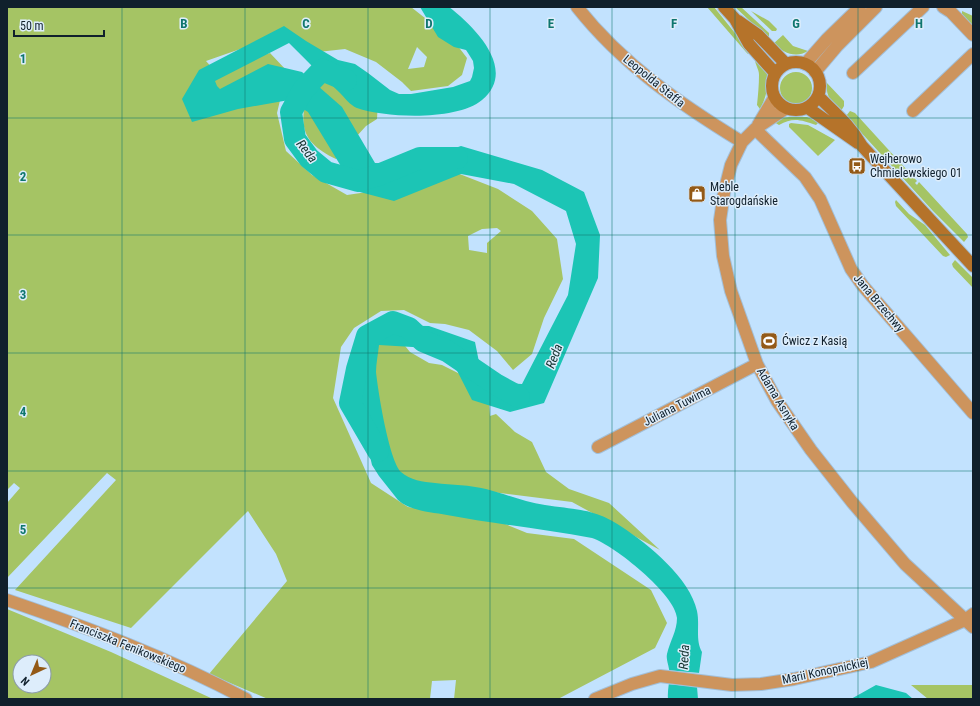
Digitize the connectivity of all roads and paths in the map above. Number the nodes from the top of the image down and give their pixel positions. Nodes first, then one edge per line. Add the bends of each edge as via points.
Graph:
1 (577, 7) edge
2 (724, 7) edge
3 (860, 7) edge
4 (923, 7) edge
5 (943, 7) edge
6 (872, 9) edge
7 (735, 19) junction
8 (973, 35) edge
9 (973, 54) edge
10 (786, 64) junction
11 (805, 64) junction
12 (816, 72) junction
13 (853, 73) dead end
14 (775, 74) junction
15 (818, 96) junction
16 (774, 98) junction
17 (785, 108) junction
18 (808, 108) junction
19 (913, 111) dead end
20 (755, 129) junction
21 (742, 142) junction
22 (862, 146) junction
23 (973, 266) edge
24 (757, 364) junction
25 (973, 413) edge
26 (598, 447) dead end
27 (7, 600) edge
28 (970, 621) edge
29 (246, 699) edge
30 (595, 699) edge

1 - 21 street, Leopolda Staffa via 617,50 654,83 702,118
2 - 7 main road
3 - 11 street via 827,38
4 - 13 street
5 - 8 street via 952,12
6 - 12 street
7 - 10 main road via 758,35
7 - 14 main road via 749,44
9 - 19 street
10 - 11 main road
10 - 14 main road
11 - 12 main road
12 - 15 main road via 820,79
14 - 16 main road via 772,81
15 - 18 main road
15 - 22 main road via 852,130
16 - 17 main road
16 - 20 street, Adama Asnyka
17 - 18 main road via 793,111
17 - 20 street, Adama Asnyka
18 - 22 main road
20 - 21 street, Adama Asnyka
20 - 25 street, Jana Brzechwy via 804,177 820,199 851,269 863,286
21 - 24 street, Adama Asnyka via 731,165 720,220 723,256 731,291
22 - 23 main road
24 - 26 street, Juliana Tuwima
24 - 28 street, Adama Asnyka via 777,401 852,502 905,564
27 - 29 street, Franciszka Fenikowskiego via 154,654
28 - 30 street, Marii Konopnickiej via 871,662 794,679 732,685 666,676 642,681

